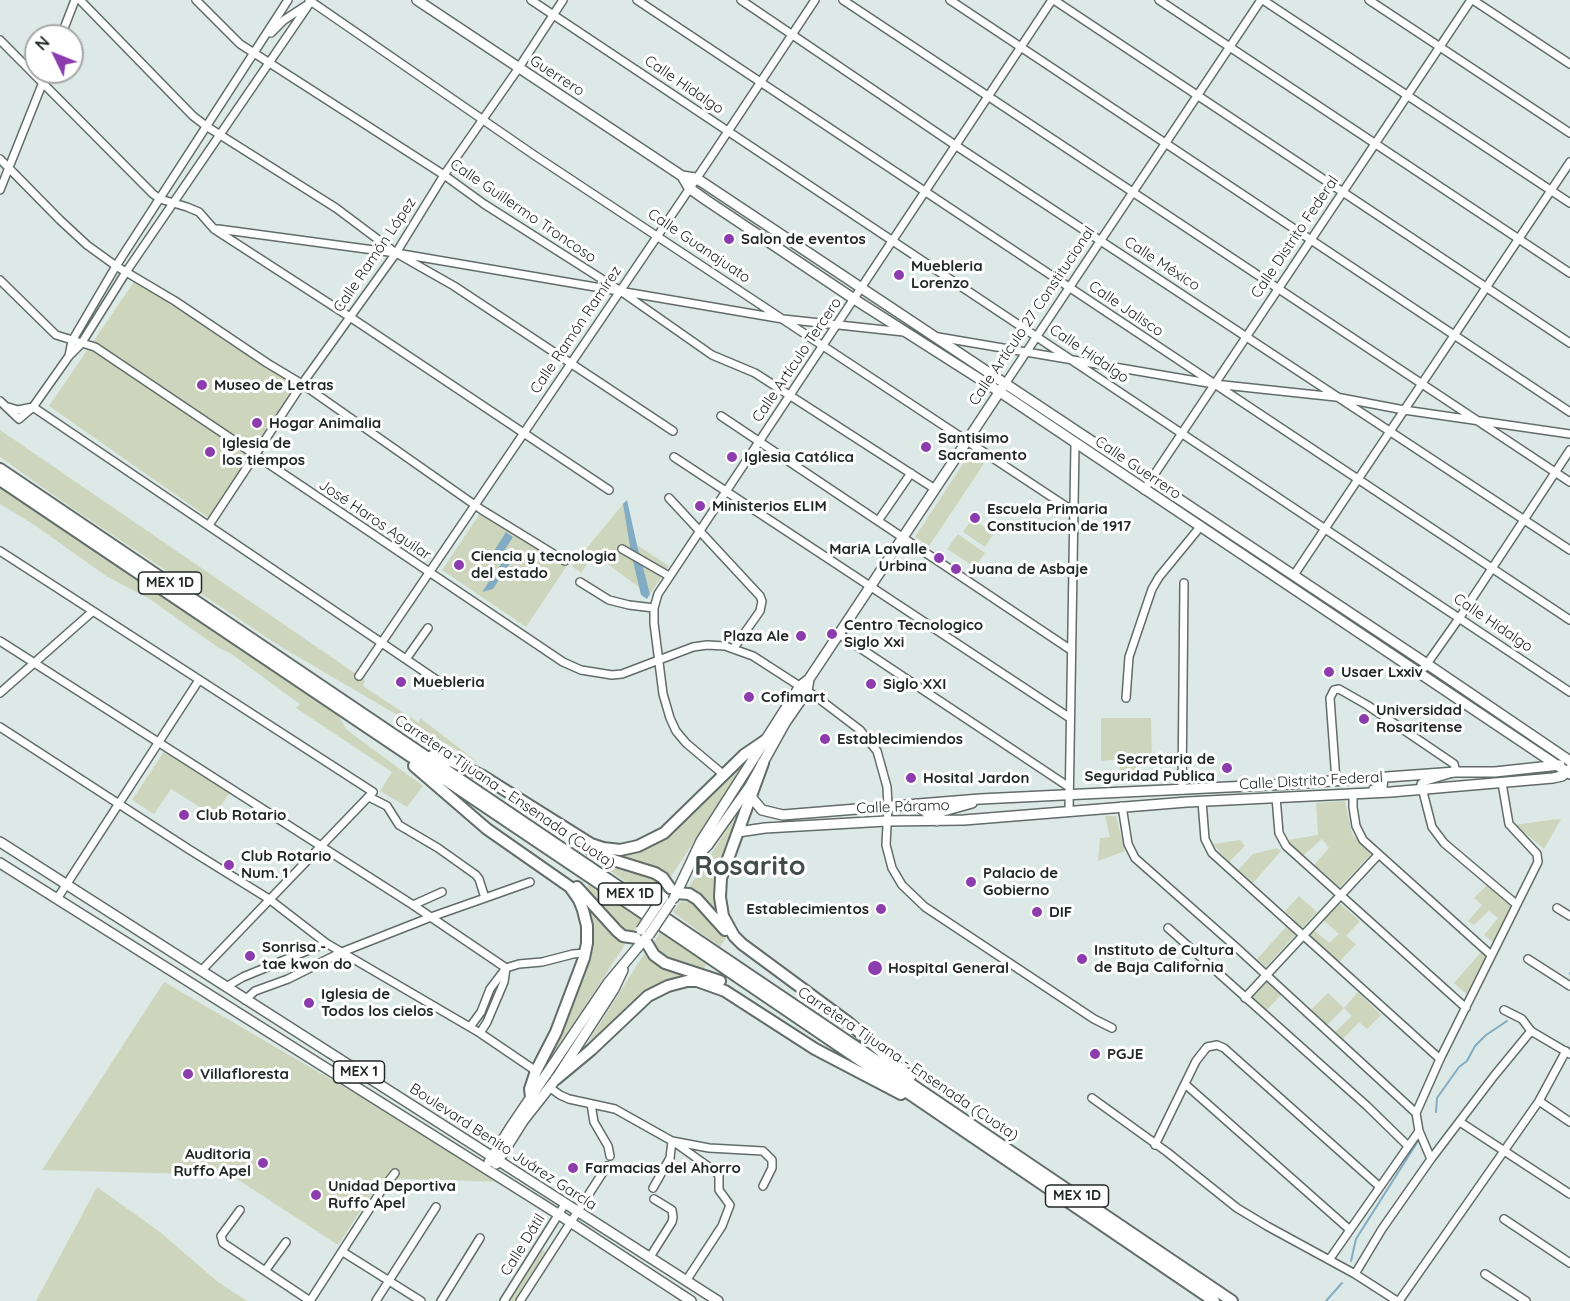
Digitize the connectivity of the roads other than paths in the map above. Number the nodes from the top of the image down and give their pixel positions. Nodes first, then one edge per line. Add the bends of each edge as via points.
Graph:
1 (75, 0) edge
2 (80, 0) edge
3 (196, 0) edge
4 (288, 0) edge
5 (417, 0) edge
6 (531, 0) edge
7 (563, 0) edge
8 (637, 0) edge
9 (741, 0) edge
10 (815, 0) edge
11 (843, 0) edge
12 (950, 0) edge
13 (1053, 0) edge
14 (1159, 0) edge
15 (1262, 0) edge
16 (1369, 0) edge
17 (1472, 0) edge
18 (311, 1) edge
19 (554, 14) junction
20 (66, 24) edge
21 (792, 34) junction
22 (0, 40) edge
23 (262, 41) junction
24 (1021, 46) junction
25 (1229, 47) junction
26 (1440, 47) junction
27 (254, 53) junction
28 (269, 62) junction
29 (1570, 64) edge
30 (24, 65) edge
31 (519, 69) junction
32 (760, 83) junction
33 (43, 84) joint
34 (1198, 94) junction
35 (1407, 96) junction
36 (988, 97) junction
37 (484, 120) junction
38 (206, 126) junction
39 (728, 131) junction
40 (1570, 133) edge
41 (220, 134) junction
42 (1166, 143) junction
43 (1374, 144) junction
44 (955, 145) junction
45 (0, 159) edge
46 (1570, 162) edge
47 (10, 168) junction
48 (444, 175) junction
49 (682, 176) junction
50 (696, 178) junction
51 (689, 188) junction
52 (0, 190) edge
53 (1551, 190) junction
54 (924, 192) junction
55 (1133, 192) junction
56 (1344, 192) junction
57 (160, 199) junction
58 (174, 203) junction
59 (1570, 203) edge
60 (214, 229) junction
61 (658, 235) junction
62 (1519, 239) junction
63 (892, 240) junction
64 (1101, 240) junction
65 (1311, 241) junction
66 (396, 253) junction
67 (116, 266) junction
68 (126, 272) junction
69 (1570, 273) edge
70 (0, 280) edge
71 (1069, 287) junction
72 (1486, 287) junction
73 (861, 288) junction
74 (619, 290) junction
75 (1279, 290) junction
76 (854, 299) junction
77 (350, 317) junction
78 (783, 319) junction
79 (836, 324) junction
80 (906, 333) junction
81 (1037, 335) junction
82 (1455, 335) junction
83 (1247, 336) junction
84 (936, 337) junction
85 (72, 341) junction
86 (1570, 342) edge
87 (81, 344) junction
88 (822, 346) junction
89 (1026, 352) junction
90 (69, 356) junction
91 (1074, 360) junction
92 (570, 363) junction
93 (302, 384) junction
94 (1214, 384) junction
95 (1422, 384) junction
96 (1002, 388) junction
97 (789, 395) junction
98 (1336, 397) junction
99 (3, 404) edge
100 (33, 407) junction
101 (1404, 410) junction
102 (1570, 412) edge
103 (721, 416) dead end
104 (1480, 422) junction
105 (673, 431) dead end
106 (1389, 431) junction
107 (523, 432) junction
108 (1182, 433) junction
109 (1570, 434) edge
110 (759, 441) junction
111 (967, 442) junction
112 (1075, 444) junction
113 (1570, 450) edge
114 (255, 455) junction
115 (675, 458) dead end
116 (0, 469) edge
117 (911, 473) junction
118 (1556, 473) junction
119 (0, 480) edge
120 (1358, 480) junction
121 (1150, 482) junction
122 (1570, 482) edge
123 (935, 489) junction
124 (609, 490) dead end
125 (727, 490) junction
126 (1144, 490) junction
127 (669, 498) dead end
128 (476, 505) junction
129 (1073, 511) junction
130 (1525, 520) junction
131 (878, 521) junction
132 (209, 525) junction
133 (1200, 527) junction
134 (1325, 528) junction
135 (700, 530) junction
136 (903, 538) junction
137 (622, 549) dead end
138 (1570, 550) edge
139 (0, 552) edge
140 (565, 561) dead end
141 (1492, 569) junction
142 (430, 573) junction
143 (1294, 575) junction
144 (669, 576) junction
145 (579, 582) dead end
146 (1184, 583) dead end
147 (870, 588) junction
148 (654, 608) junction
149 (92, 612) junction
150 (1460, 617) junction
151 (1570, 620) edge
152 (428, 628) dead end
153 (839, 634) junction
154 (0, 641) edge
155 (382, 642) junction
156 (734, 648) junction
157 (1071, 650) junction
158 (406, 659) junction
159 (660, 659) junction
160 (34, 662) junction
161 (1427, 664) junction
162 (1420, 672) junction
163 (359, 676) dead end
164 (199, 680) junction
165 (444, 686) dead end
166 (803, 689) junction
167 (1570, 692) edge
168 (0, 693) edge
169 (1126, 698) dead end
170 (1070, 718) junction
171 (0, 727) edge
172 (766, 740) junction
173 (159, 742) junction
174 (400, 750) junction
175 (423, 754) junction
176 (763, 763) junction
177 (1558, 766) junction
178 (1569, 766) edge
179 (468, 768) junction
180 (1456, 772) junction
181 (724, 775) junction
182 (1384, 778) junction
183 (1336, 781) junction
184 (1502, 783) junction
185 (1182, 790) junction
186 (1422, 790) junction
187 (1069, 791) junction
188 (1352, 793) junction
189 (371, 794) junction
190 (1276, 797) junction
191 (752, 798) junction
192 (980, 799) junction
193 (1202, 801) junction
194 (119, 804) junction
195 (916, 804) junction
196 (888, 806) junction
197 (1122, 806) junction
198 (464, 808) junction
199 (1069, 811) junction
200 (886, 821) junction
201 (937, 821) junction
202 (738, 832) junction
203 (0, 842) edge
204 (321, 847) junction
205 (1378, 855) junction
206 (0, 863) edge
207 (690, 863) junction
208 (530, 882) dead end
209 (67, 885) junction
210 (442, 892) dead end
211 (670, 895) junction
212 (1340, 895) junction
213 (485, 898) junction
214 (57, 899) junction
215 (269, 899) junction
216 (1516, 904) junction
217 (413, 905) junction
218 (1557, 908) dead end
219 (431, 916) junction
220 (1570, 916) edge
221 (1168, 928) dead end
222 (643, 936) junction
223 (1303, 936) junction
224 (326, 943) junction
225 (342, 952) junction
226 (585, 953) junction
227 (1491, 955) junction
228 (1528, 959) dead end
229 (627, 961) junction
230 (506, 968) junction
231 (201, 971) junction
232 (1266, 975) junction
233 (1570, 986) edge
234 (226, 987) junction
235 (1245, 998) junction
236 (245, 1000) junction
237 (1466, 1008) junction
238 (1504, 1010) dead end
239 (849, 1023) junction
240 (470, 1027) junction
241 (1112, 1028) dead end
242 (1531, 1030) junction
243 (480, 1033) junction
244 (273, 1035) junction
245 (302, 1036) junction
246 (1568, 1053) edge
247 (1440, 1059) junction
248 (843, 1064) junction
249 (536, 1071) junction
250 (552, 1083) junction
251 (1185, 1084) junction
252 (919, 1095) junction
253 (531, 1097) junction
254 (1092, 1098) dead end
255 (1539, 1101) junction
256 (591, 1104) junction
257 (1416, 1113) junction
258 (1460, 1122) junction
259 (1570, 1122) edge
260 (1419, 1131) junction
261 (672, 1141) junction
262 (1155, 1145) junction
263 (1408, 1146) junction
264 (1504, 1151) junction
265 (610, 1156) dead end
266 (495, 1159) junction
267 (1431, 1159) junction
268 (607, 1166) dead end
269 (488, 1171) junction
270 (395, 1173) dead end
271 (763, 1186) dead end
272 (1380, 1186) junction
273 (652, 1188) dead end
274 (1570, 1194) edge
275 (654, 1199) dead end
276 (565, 1204) junction
277 (436, 1207) dead end
278 (240, 1210) dead end
279 (576, 1211) junction
280 (558, 1214) junction
281 (1504, 1219) dead end
282 (569, 1221) junction
283 (1350, 1230) junction
284 (480, 1238) dead end
285 (286, 1242) dead end
286 (539, 1245) junction
287 (343, 1252) junction
288 (550, 1252) junction
289 (650, 1257) junction
290 (1329, 1260) junction
291 (1570, 1263) edge
292 (265, 1270) junction
293 (1485, 1274) dead end
294 (1355, 1275) junction
295 (388, 1281) junction
296 (686, 1281) junction
297 (1211, 1300) edge
298 (376, 1301) edge
299 (421, 1301) edge
300 (441, 1301) edge
301 (504, 1301) edge
302 (520, 1301) edge
303 (691, 1301) edge
304 (718, 1301) edge
305 (1232, 1301) edge
306 (1398, 1301) edge
307 (1526, 1301) edge

1 - 20 street
2 - 38 street
3 - 27 street, Calle Guillermo Troncoso
4 - 23 street
5 - 31 main road, Guerrero
6 - 19 street, Calle Hidalgo
7 - 19 street, Calle Ramón López
8 - 32 street, Calle Jalisco
9 - 21 street, Calle México
10 - 21 street, Calle Ramón Ramírez
11 - 36 street
12 - 24 street
13 - 24 street, Calle Artículo Tercero
13 - 34 street
14 - 25 street
15 - 25 street, Calle Artículo 27 Constitucional
15 - 35 street
16 - 26 street
17 - 26 street, Calle Distrito Federal
17 - 29 street
18 - 23 street
18 - 28 street
18 - 37 street, Calle Guanajuato
19 - 31 street, Calle Ramón López
19 - 39 street, Calle Hidalgo
21 - 32 street, Calle Ramón Ramírez
21 - 44 street, Calle México
22 - 30 street
23 - 27 street
24 - 36 street, Calle Artículo Tercero
24 - 42 street
25 - 34 street, Calle Artículo 27 Constitucional
25 - 43 street
26 - 35 street, Calle Distrito Federal
26 - 40 street
27 - 28 street, Calle Guillermo Troncoso
27 - 38 street
28 - 41 street
28 - 48 street, Calle Guillermo Troncoso
31 - 37 street, Calle Ramón López
31 - 49 main road, Guerrero
32 - 39 street, Calle Ramón Ramírez
32 - 54 street, Calle Jalisco
33 - 47 street
33 - 57 street
34 - 42 street, Calle Artículo 27 Constitucional
34 - 56 street
35 - 43 street, Calle Distrito Federal
35 - 53 street
36 - 44 street, Calle Artículo Tercero
36 - 55 street
37 - 48 street, Calle Ramón López
37 - 61 street, Calle Guanajuato
38 - 41 street
38 - 57 street
39 - 50 street, Calle Ramón Ramírez
39 - 63 street, Calle Hidalgo
41 - 58 street
41 - 66 street via 336,208
42 - 55 street, Calle Artículo 27 Constitucional
42 - 65 street
43 - 56 street, Calle Distrito Federal
43 - 62 street
44 - 54 street, Calle Artículo Tercero
44 - 64 street, Calle México
45 - 47 street
46 - 53 street
47 - 52 street
47 - 67 street via 87,245
48 - 66 street, Calle Ramón López
48 - 74 street, Calle Guillermo Troncoso
49 - 50 main road, Guerrero
49 - 51 main road, Guerrero
50 - 51 street, Calle Ramón Ramírez
50 - 73 main road, Calle Guerrero
51 - 61 street, Calle Ramón Ramírez
51 - 76 main road, Calle Guerrero
53 - 59 street
53 - 62 street
54 - 63 street, Calle Artículo Tercero
54 - 71 street, Calle Jalisco
55 - 64 street, Calle Artículo 27 Constitucional
55 - 75 street
56 - 65 street, Calle Distrito Federal
56 - 72 street
57 - 58 street
57 - 67 street
58 - 60 street via 199,212
58 - 68 street
60 - 66 street
60 - 77 street
61 - 74 street, Calle Ramón Ramírez
61 - 78 street, Calle Guanajuato
62 - 69 street
62 - 72 street
63 - 73 street, Calle Artículo Tercero
63 - 81 street, Calle Hidalgo
64 - 71 street, Calle Artículo 27 Constitucional
64 - 83 street, Calle México
65 - 75 street, Calle Distrito Federal
65 - 82 street
66 - 74 street
66 - 77 street, Calle Ramón López
66 - 92 street via 454,286
67 - 68 street
67 - 85 street
68 - 87 street
68 - 93 street
70 - 85 street, José Haros Aguilar via 50,331
71 - 81 street, Calle Artículo 27 Constitucional
71 - 94 street, Calle Jalisco
72 - 82 street
72 - 86 street
73 - 76 street, Calle Artículo Tercero
73 - 84 main road, Calle Guerrero
74 - 78 street
74 - 92 street, Calle Ramón Ramírez
74 - 97 street, Calle Guillermo Troncoso via 712,355 747,369
75 - 83 street, Calle Distrito Federal
75 - 95 street
76 - 79 street, Calle Artículo Tercero
76 - 80 main road, Calle Guerrero
77 - 93 street, Calle Ramón López
77 - 107 street
78 - 79 street
78 - 88 street, Calle Guanajuato
79 - 80 street
79 - 88 street, Calle Artículo Tercero
80 - 96 main road, Calle Guerrero
81 - 89 street, Calle Artículo 27 Constitucional
81 - 91 street, Calle Hidalgo
82 - 95 street
82 - 102 street
83 - 94 street, Calle Distrito Federal
83 - 98 street, Calle México
84 - 89 street
84 - 96 main road, Calle Guerrero
85 - 87 street, José Haros Aguilar
85 - 90 street
87 - 90 street
87 - 114 street, José Haros Aguilar via 95,347
88 - 97 street, Calle Artículo Tercero
88 - 111 street, Calle Guanajuato
89 - 91 street
89 - 96 street, Calle Artículo 27 Constitucional
90 - 100 street
91 - 94 street
91 - 108 street, Calle Hidalgo
92 - 105 street
92 - 107 street, Calle Ramón Ramírez
93 - 114 street, Calle Ramón López
93 - 128 street
94 - 98 street
94 - 108 street, Calle Distrito Federal
94 - 120 street, Calle Jalisco
95 - 101 street
95 - 104 street
96 - 111 main road, Calle Artículo 27 Constitucional
96 - 112 main road, Calle Guerrero
96 - 121 main road, Calle Guerrero
97 - 110 street, Calle Artículo Tercero
97 - 117 street, Calle Guillermo Troncoso
98 - 101 street
98 - 106 street, Calle México
99 - 100 street via 18,410
99 - 100 street via 20,419
100 - 132 street
101 - 104 street
101 - 106 street
103 - 110 street
104 - 109 street
104 - 118 street
106 - 120 street
106 - 130 street, Calle México
107 - 124 street
107 - 128 street, Calle Ramón Ramírez
108 - 121 street, Calle Distrito Federal
108 - 134 street, Calle Hidalgo
110 - 125 street, Calle Artículo Tercero
110 - 131 street
111 - 123 main road, Calle Artículo 27 Constitucional
111 - 129 street, Calle Guanajuato
112 - 126 main road, Calle Guerrero
112 - 129 street
113 - 118 street
114 - 132 street, Calle Ramón López
114 - 142 street, José Haros Aguilar
115 - 125 street
116 - 175 highway, Carretera Tijuana - Ensenada (Cuota) / MEX 1D
117 - 123 street, Calle Guillermo Troncoso
117 - 131 street
118 - 122 street
118 - 130 street
119 - 174 highway, Carretera Tijuana - Ensenada (Cuota) / MEX 1D
120 - 134 street
120 - 141 street, Calle Jalisco
121 - 126 street, Calle Distrito Federal
121 - 143 main road, Calle Guerrero
123 - 136 main road, Calle Artículo 27 Constitucional
125 - 135 street, Calle Artículo Tercero
125 - 147 street
126 - 133 main road, Calle Guerrero
127 - 135 street
128 - 140 street
128 - 142 street, Calle Ramón Ramírez
129 - 157 street
130 - 138 street, Calle México
130 - 141 street
131 - 136 street
132 - 155 street
133 - 162 main road, Calle Guerrero
133 - 169 street via 1152,589 1129,657
134 - 143 street
134 - 150 street, Calle Hidalgo
135 - 144 street, Calle Artículo Tercero
135 - 156 street via 762,598 760,611
136 - 147 main road, Calle Artículo 27 Constitucional
136 - 157 street
137 - 144 street
139 - 149 street
141 - 150 street
141 - 151 street, Calle Jalisco
142 - 155 street, Calle Ramón Ramírez
142 - 159 street, José Haros Aguilar via 544,651 581,670 622,674
143 - 161 main road, Calle Guerrero
144 - 148 street, Calle Artículo Tercero
145 - 148 street via 609,600
146 - 185 street
147 - 153 main road, Calle Artículo 27 Constitucional
147 - 170 street
148 - 159 street, Calle Artículo Tercero
149 - 160 street
149 - 164 street
150 - 161 street
150 - 167 street, Calle Hidalgo
152 - 158 street
153 - 166 main road, Calle Artículo 27 Constitucional
153 - 187 street
154 - 160 street
155 - 158 street
155 - 163 street, Calle Ramón Ramírez
156 - 159 street, José Haros Aguilar via 699,646
156 - 166 street, José Haros Aguilar
157 - 170 street
158 - 165 street
159 - 181 street, Calle Artículo Tercero via 666,707 676,731
160 - 168 street
160 - 173 street
161 - 162 street
161 - 178 main road, Calle Guerrero
162 - 177 main road, Calle Guerrero
164 - 173 street
164 - 189 street
166 - 172 main road, Calle Artículo 27 Constitucional
166 - 176 main road, Calle Artículo 27 Constitucional
166 - 196 street, José Haros Aguilar via 842,715 868,739 881,761
170 - 187 street
171 - 194 street
172 - 181 highway
172 - 207 main road, Calle Artículo 27 Constitucional
173 - 194 street
173 - 204 street
174 - 198 highway
174 - 252 highway, Carretera Tijuana - Ensenada (Cuota) / MEX 1D
175 - 179 highway
175 - 252 highway, Carretera Tijuana - Ensenada (Cuota) / MEX 1D
176 - 191 highway
176 - 207 main road, Calle Artículo 27 Constitucional via 715,836
177 - 178 main road, Calle Guerrero
177 - 180 main road, Calle Distrito Federal
178 - 184 main road, Calle Distrito Federal via 1553,778
179 - 181 highway via 591,844 620,850 664,833
179 - 211 highway via 597,853 656,873 663,878
180 - 182 main road, Calle Distrito Federal
180 - 183 street via 1454,764 1437,751 1350,694 1336,689 1330,698
180 - 186 street via 1423,782
182 - 183 main road, Calle Distrito Federal
182 - 188 street via 1380,789
183 - 185 main road, Calle Distrito Federal
184 - 186 main road, Calle Distrito Federal
184 - 216 street via 1509,824 1539,859
185 - 187 main road, Calle Distrito Federal
186 - 188 main road, Calle Distrito Federal
186 - 216 street via 1436,834
187 - 192 main road, Calle Páramo
187 - 199 street
188 - 190 main road, Calle Distrito Federal
188 - 205 street via 1359,834
189 - 204 street
189 - 213 street via 387,806 399,825 476,875
190 - 193 main road, Calle Distrito Federal
190 - 212 street via 1282,841
191 - 196 main road, Calle Páramo via 762,810 783,815
191 - 202 highway
192 - 195 main road, Calle Páramo
192 - 201 main road via 940,812
193 - 197 main road, Calle Distrito Federal
193 - 223 street via 1208,847
194 - 209 street
194 - 215 street
195 - 196 main road, Calle Páramo
195 - 201 main road
196 - 200 street, José Haros Aguilar
197 - 199 main road, Calle Distrito Federal
197 - 232 street via 1128,844 1135,858
198 - 222 highway via 574,883 623,936
198 - 226 highway via 574,892 587,926
199 - 201 main road, Calle Páramo
200 - 201 main road, Calle Páramo
200 - 202 main road, Calle Páramo
200 - 241 street, José Haros Aguilar via 890,863 899,881 925,907
202 - 239 highway via 721,878 720,906 727,925 742,944
203 - 209 main road, Boulevard Benito Juárez García / MEX 1
204 - 215 street
204 - 217 street
205 - 212 street
205 - 227 street
206 - 214 main road, Boulevard Benito Juárez García / MEX 1
207 - 211 main road, Calle Artículo 27 Constitucional
208 - 213 street
209 - 214 street
209 - 231 main road, Boulevard Benito Juárez García / MEX 1
210 - 217 street
211 - 222 main road, Calle Artículo 27 Constitucional, bridge
211 - 239 highway via 689,894 697,899 745,952
212 - 223 street
212 - 237 street
213 - 219 street
214 - 244 main road, Boulevard Benito Juárez García / MEX 1
215 - 224 street
215 - 231 street
216 - 227 street
217 - 219 street
218 - 220 street
219 - 225 street
219 - 230 street
221 - 235 street
222 - 229 main road, Calle Artículo 27 Constitucional
222 - 248 highway via 661,960 721,982
223 - 232 street
223 - 247 street
224 - 225 street
224 - 234 street
225 - 236 street via 255,991
225 - 240 street
226 - 230 street
226 - 249 highway via 556,1032
227 - 237 street
228 - 233 street
229 - 250 main road, Calle Artículo 27 Constitucional via 614,989
229 - 253 main road, Calle Artículo 27 Constitucional
230 - 240 street
230 - 243 street
231 - 234 main road, Boulevard Benito Juárez García / MEX 1
232 - 235 street
232 - 257 street
234 - 236 main road, Boulevard Benito Juárez García / MEX 1
235 - 263 street
236 - 245 main road, Boulevard Benito Juárez García / MEX 1
237 - 247 street
238 - 242 street via 1522,1019
239 - 252 highway via 900,1068
240 - 243 street
242 - 246 street
242 - 258 street
243 - 249 street
244 - 245 main road via 286,1031
244 - 269 main road, Boulevard Benito Juárez García / MEX 1
245 - 266 main road, Boulevard Benito Juárez García / MEX 1
246 - 255 street
247 - 257 street
248 - 250 highway via 725,991 687,981 648,996
248 - 252 highway via 890,1089
249 - 253 highway
250 - 256 street via 560,1095
250 - 266 main road, Calle Artículo 27 Constitucional
251 - 262 street
251 - 272 street via 1207,1047 1224,1048
251 - 283 street
252 - 297 highway, Carretera Tijuana - Ensenada (Cuota) / MEX 1D
252 - 305 highway, Carretera Tijuana - Ensenada (Cuota) / MEX 1D
253 - 266 main road, Calle Artículo 27 Constitucional
254 - 262 street
255 - 259 street
255 - 264 street
256 - 261 street via 615,1109
256 - 265 street via 594,1122
257 - 260 street
258 - 264 street
258 - 267 street
260 - 263 street
260 - 267 street
261 - 271 street via 763,1151 772,1160
261 - 273 street via 670,1158
261 - 296 street via 716,1172 719,1190 730,1205 722,1227
262 - 290 street via 1237,1208
263 - 272 street
264 - 274 street
264 - 306 street
266 - 269 main road, Calle Artículo 27 Constitucional
266 - 276 main road, Boulevard Benito Juárez García / MEX 1
267 - 294 street via 1382,1228
268 - 279 street, Calle Dátil
269 - 280 main road, Boulevard Benito Juárez García / MEX 1
270 - 287 street
272 - 283 street
275 - 289 street via 672,1210 673,1217
276 - 279 main road, Boulevard Benito Juárez García / MEX 1
276 - 280 street, Calle Dátil
277 - 295 street
278 - 292 street via 221,1236 222,1241
279 - 282 street, Calle Dátil
279 - 289 main road, Boulevard Benito Juárez García / MEX 1
280 - 282 main road, Boulevard Benito Juárez García / MEX 1
280 - 286 street, Calle Dátil
281 - 291 street
282 - 288 street, Calle Dátil
282 - 303 main road, Boulevard Benito Juárez García / MEX 1
283 - 290 street
284 - 300 street
285 - 292 street
286 - 288 street
286 - 301 street, Calle Dátil
287 - 292 street via 310,1301
287 - 295 street
288 - 302 street, Calle Dátil
289 - 296 main road, Boulevard Benito Juárez García / MEX 1
290 - 294 street
293 - 307 street
294 - 306 street
295 - 298 street
295 - 299 street
296 - 304 main road, Boulevard Benito Juárez García / MEX 1

